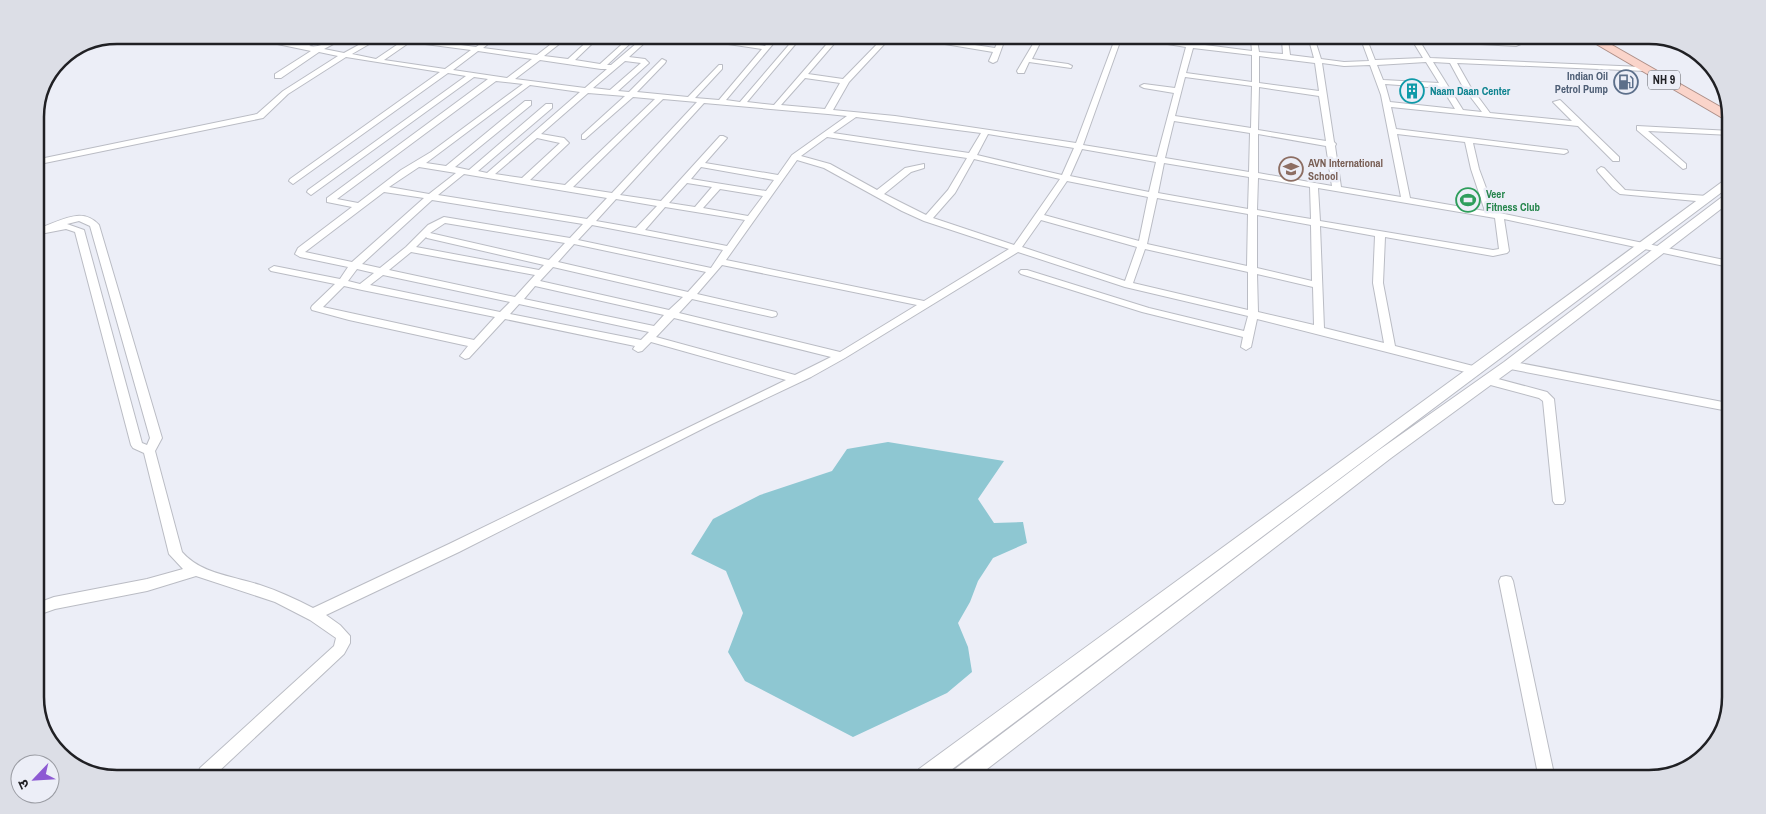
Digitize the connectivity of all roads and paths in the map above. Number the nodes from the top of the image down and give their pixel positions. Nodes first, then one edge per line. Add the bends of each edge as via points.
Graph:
1 (286, 44) edge
2 (308, 44) edge
3 (329, 44) edge
4 (366, 44) edge
5 (404, 44) edge
6 (444, 44) edge
7 (483, 44) edge
8 (555, 44) edge
9 (588, 44) edge
10 (626, 44) edge
11 (641, 44) edge
12 (737, 44) edge
13 (770, 44) edge
14 (793, 44) edge
15 (831, 44) edge
16 (881, 44) edge
17 (954, 44) edge
18 (1000, 44) edge
19 (1037, 44) edge
20 (1116, 44) edge
21 (1255, 44) edge
22 (1286, 44) edge
23 (1313, 44) edge
24 (1366, 44) edge
25 (1418, 44) edge
26 (1465, 44) edge
27 (1516, 44) edge
28 (1602, 44) edge
29 (1615, 44) edge
30 (1190, 45) joint
31 (302, 47) junction
32 (767, 48) junction
33 (1468, 48) dead end
34 (317, 50) junction
35 (475, 50) junction
36 (997, 50) junction
37 (1256, 53) junction
38 (1473, 55) dead end
39 (346, 56) junction
40 (1287, 56) junction
41 (1526, 57) junction
42 (536, 58) junction
43 (625, 59) junction
44 (1027, 60) junction
45 (1318, 60) junction
46 (1428, 60) junction
47 (662, 61) dead end
48 (993, 61) dead end
49 (377, 62) junction
50 (569, 62) junction
51 (1453, 62) junction
52 (1478, 62) junction
53 (1373, 63) junction
54 (719, 66) dead end
55 (752, 66) junction
56 (1068, 66) dead end
57 (601, 67) junction
58 (614, 68) junction
59 (772, 68) junction
60 (1644, 69) junction
61 (1021, 70) dead end
62 (445, 72) junction
63 (472, 75) junction
64 (1182, 75) junction
65 (278, 76) dead end
66 (804, 76) junction
67 (495, 78) junction
68 (509, 80) junction
69 (845, 82) junction
70 (1380, 82) junction
71 (529, 83) junction
72 (1255, 85) junction
73 (1144, 86) dead end
74 (1445, 86) junction
75 (588, 90) junction
76 (612, 92) junction
77 (1178, 92) junction
78 (631, 94) junction
79 (1324, 94) junction
80 (662, 96) junction
81 (506, 99) junction
82 (690, 99) junction
83 (703, 100) junction
84 (721, 102) junction
85 (1557, 102) dead end
86 (528, 103) junction
87 (742, 104) junction
88 (1386, 104) junction
89 (549, 106) junction
90 (776, 107) junction
91 (1721, 107) edge
92 (565, 108) junction
93 (828, 112) junction
94 (1461, 112) junction
95 (1722, 114) edge
96 (854, 115) junction
97 (1488, 115) junction
98 (1172, 118) junction
99 (1578, 124) junction
100 (986, 131) junction
101 (1391, 131) junction
102 (1255, 132) junction
103 (1722, 133) edge
104 (826, 134) junction
105 (534, 135) junction
106 (585, 137) dead end
107 (723, 138) dead end
108 (1468, 140) junction
109 (1332, 144) junction
110 (1078, 148) junction
111 (1564, 152) dead end
112 (972, 156) junction
113 (796, 157) junction
114 (1616, 159) dead end
115 (44, 161) edge
116 (1160, 161) junction
117 (419, 164) junction
118 (699, 164) junction
119 (921, 166) dead end
120 (1683, 166) dead end
121 (448, 168) junction
122 (1602, 170) dead end
123 (468, 171) junction
124 (489, 175) junction
125 (1255, 176) junction
126 (780, 178) junction
127 (1064, 178) junction
128 (684, 180) junction
129 (293, 181) dead end
130 (524, 181) junction
131 (718, 186) junction
132 (1314, 186) junction
133 (1722, 187) edge
134 (567, 188) junction
135 (383, 189) junction
136 (1337, 190) junction
137 (311, 192) dead end
138 (769, 194) junction
139 (878, 194) junction
140 (614, 195) junction
141 (1153, 195) junction
142 (430, 197) junction
143 (1707, 198) junction
144 (1406, 201) junction
145 (1722, 201) edge
146 (663, 204) junction
147 (360, 206) junction
148 (698, 209) junction
149 (1254, 212) junction
150 (1495, 215) junction
151 (1038, 216) junction
152 (85, 219) junction
153 (752, 219) junction
154 (927, 219) junction
155 (589, 222) junction
156 (1316, 224) junction
157 (51, 228) junction
158 (76, 228) junction
159 (44, 230) edge
160 (638, 232) junction
161 (427, 235) dead end
162 (1380, 235) junction
163 (572, 242) junction
164 (1141, 245) junction
165 (1654, 247) junction
166 (409, 249) junction
167 (730, 249) junction
168 (1016, 249) junction
169 (324, 260) junction
170 (720, 262) junction
171 (1722, 262) edge
172 (554, 263) junction
173 (354, 266) junction
174 (274, 269) dead end
175 (381, 271) junction
176 (713, 271) junction
177 (1253, 271) junction
178 (1024, 272) dead end
179 (543, 274) junction
180 (304, 275) junction
181 (342, 283) junction
182 (534, 283) junction
183 (1128, 285) junction
184 (1318, 285) junction
185 (362, 287) junction
186 (691, 294) junction
187 (517, 300) junction
188 (925, 304) junction
189 (672, 314) junction
190 (772, 314) dead end
191 (1253, 315) junction
192 (501, 316) junction
193 (1319, 330) junction
194 (1248, 335) junction
195 (647, 341) junction
196 (476, 344) junction
197 (1246, 347) dead end
198 (1390, 349) junction
199 (466, 356) dead end
200 (841, 356) junction
201 (1502, 361) junction
202 (1485, 373) junction
203 (796, 379) junction
204 (1722, 406) edge
205 (149, 451) junction
206 (1559, 501) dead end
207 (1219, 558) junction
208 (196, 570) junction
209 (1234, 570) junction
210 (1506, 581) dead end
211 (44, 607) edge
212 (313, 616) junction
213 (209, 770) edge
214 (934, 770) edge
215 (970, 770) edge
216 (1545, 770) edge

1 - 31 street
2 - 31 street
3 - 34 street
4 - 39 street
5 - 49 street
6 - 35 street
7 - 35 street
8 - 42 street
9 - 50 street
10 - 57 street
11 - 43 street
12 - 32 street
13 - 32 street
14 - 59 street
15 - 66 street
16 - 69 street
17 - 36 street
18 - 36 street
19 - 44 street
20 - 110 street
21 - 37 street
22 - 40 street
23 - 45 street
24 - 53 street
25 - 46 street
26 - 33 street
27 - 41 street
28 - 60 highway, NH 9
29 - 91 highway, NH 9
30 - 37 street
30 - 64 street
31 - 34 street
32 - 55 street
34 - 39 street
34 - 65 street
35 - 42 street
35 - 62 street
36 - 48 street
37 - 40 street
37 - 72 street
38 - 52 street
39 - 49 street
39 - 115 street via 279,98 260,116
40 - 45 street
41 - 52 street
41 - 60 street
42 - 50 street
42 - 68 street
43 - 58 street
43 - 76 street via 645,63
44 - 56 street
44 - 61 street
45 - 53 street via 1344,64
45 - 79 street
46 - 51 street
46 - 53 street
46 - 74 street
47 - 78 street
49 - 62 street
50 - 57 street
51 - 52 street
51 - 97 street
53 - 70 street
54 - 82 street
55 - 59 street
55 - 84 street
57 - 58 street
58 - 75 street
59 - 87 street
60 - 95 highway, NH 9
62 - 63 street
62 - 129 street
63 - 67 street
63 - 137 street
64 - 72 street
64 - 77 street
66 - 69 street
66 - 90 street
67 - 68 street
67 - 147 street via 330,200
68 - 71 street
69 - 93 street via 830,102
70 - 74 street
70 - 88 street
71 - 75 street
71 - 81 street
72 - 79 street
72 - 102 street
73 - 77 street
74 - 94 street
75 - 76 street
75 - 92 street
76 - 78 street
77 - 98 street
78 - 80 street
78 - 106 street
79 - 109 street
80 - 82 street
80 - 134 street
81 - 86 street
81 - 117 street
82 - 83 street
83 - 84 street
83 - 140 street
84 - 87 street
85 - 99 street
86 - 89 street
86 - 121 street
87 - 90 street
88 - 94 street
88 - 101 street
89 - 92 street
89 - 123 street
90 - 93 street
92 - 105 street
93 - 96 street
94 - 97 street
96 - 100 street
96 - 104 street
97 - 99 street
98 - 102 street
98 - 116 street
99 - 114 street
100 - 110 street
100 - 112 street
101 - 108 street
101 - 144 street
102 - 109 street
102 - 125 street
103 - 120 street via 1640,128
104 - 112 street
104 - 113 street
105 - 124 street
105 - 130 street via 565,142
107 - 118 street
108 - 111 street
108 - 150 street via 1475,169
109 - 136 street
110 - 116 street
110 - 127 street
112 - 127 street
112 - 154 street via 952,192
113 - 126 street
113 - 139 street via 827,166
116 - 125 street
116 - 141 street
117 - 121 street
117 - 135 street
118 - 126 street
118 - 128 street
119 - 139 street via 908,170
121 - 123 street
122 - 143 street via 1623,192
123 - 124 street
123 - 142 street
124 - 130 street
125 - 132 street
125 - 149 street
126 - 138 street
127 - 141 street
127 - 151 street
128 - 131 street
128 - 146 street
130 - 134 street
131 - 138 street
131 - 148 street
132 - 136 street
132 - 156 street
133 - 143 main road
134 - 140 street
135 - 142 street
135 - 147 street
136 - 144 street
138 - 153 street
139 - 154 street
140 - 146 street
140 - 155 street
141 - 149 street
141 - 164 street
142 - 155 street
142 - 173 street
143 - 165 main road
144 - 150 street
145 - 165 main road
146 - 148 street
146 - 160 street
147 - 169 street via 301,250 300,254
148 - 153 street
149 - 156 street
149 - 177 street
150 - 162 street via 1504,248 1500,253
150 - 165 street
151 - 164 street
151 - 168 street
152 - 157 street via 73,219
152 - 158 street
152 - 205 street via 94,225 156,438
153 - 167 street
154 - 168 street
155 - 160 street
155 - 163 street
156 - 162 street
156 - 184 street
157 - 158 street
157 - 159 street
158 - 205 street via 137,445
160 - 167 street
161 - 172 street
162 - 198 street via 1378,283
163 - 166 street via 444,220 431,227
163 - 172 street
163 - 176 street
164 - 177 street
164 - 183 street
165 - 171 street
165 - 201 main road
166 - 175 street
166 - 179 street
167 - 170 street
168 - 183 street
168 - 188 street
169 - 173 street
169 - 180 street
170 - 176 street
170 - 188 street
172 - 179 street
172 - 186 street
173 - 175 street
173 - 181 street
174 - 180 street
175 - 185 street
175 - 187 street
176 - 186 street
177 - 184 street
177 - 191 street
178 - 194 street via 1146,310
179 - 182 street
180 - 181 street
181 - 185 street
181 - 196 street via 316,308 349,318
182 - 187 street
182 - 189 street
183 - 191 street
184 - 193 street
185 - 192 street
186 - 189 street
186 - 190 street
187 - 192 street
187 - 195 street
188 - 200 street
189 - 195 street
189 - 200 street
191 - 193 street
191 - 194 street
192 - 195 street
192 - 196 street
193 - 198 street
194 - 197 street
195 - 203 street
196 - 199 street
198 - 202 street
200 - 203 street
201 - 202 main road
201 - 204 street via 1534,371
202 - 206 street via 1548,399
202 - 207 main road via 1364,450
202 - 209 main road
203 - 212 street
205 - 208 street via 176,554 186,566
207 - 209 main road
207 - 214 main road
208 - 211 street via 147,585
208 - 212 street via 258,590
209 - 215 main road
210 - 216 street
212 - 213 street via 343,636 340,650

